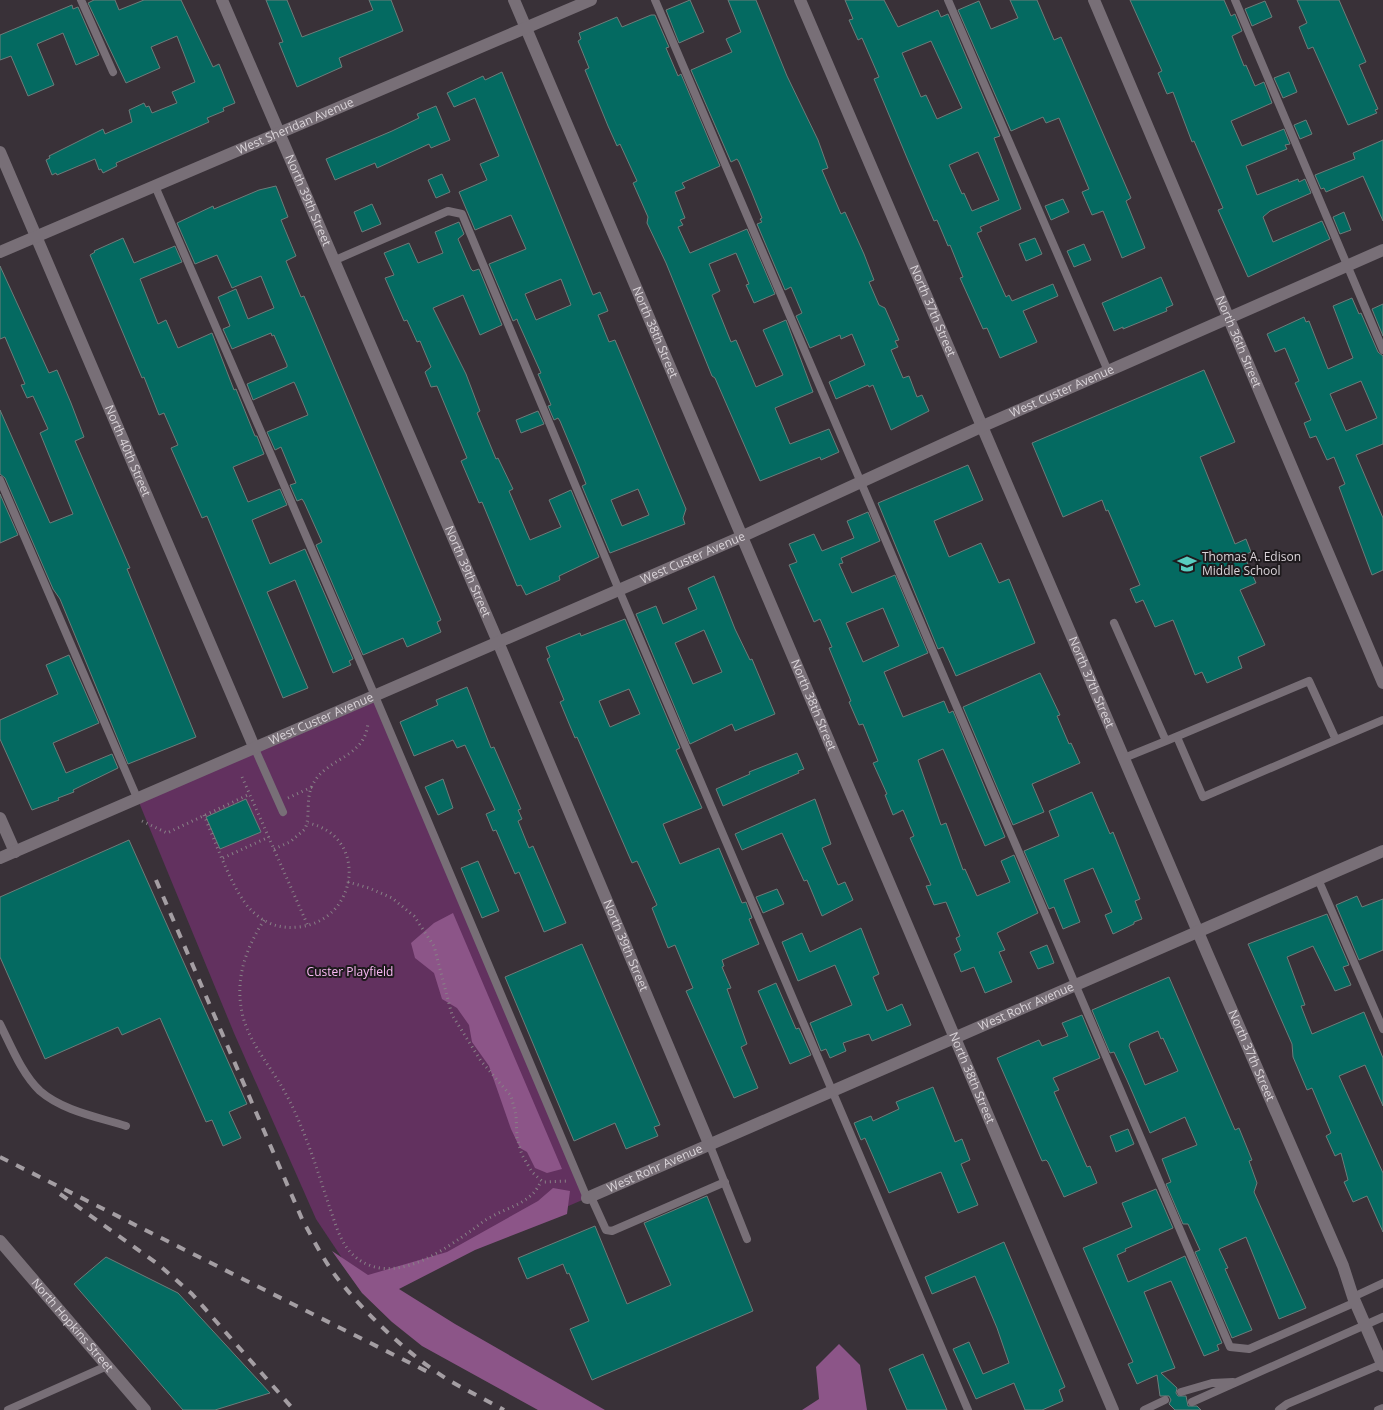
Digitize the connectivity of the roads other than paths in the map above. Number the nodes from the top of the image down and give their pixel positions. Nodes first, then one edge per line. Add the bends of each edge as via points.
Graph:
1 (81, 0) edge
2 (222, 0) edge
3 (514, 0) edge
4 (591, 0) edge
5 (655, 0) edge
6 (800, 0) edge
7 (948, 0) edge
8 (1094, 0) edge
9 (1235, 0) edge
10 (526, 28) junction
11 (113, 72) dead end
12 (278, 134) junction
13 (0, 152) edge
14 (155, 186) junction
15 (35, 236) junction
16 (1383, 250) edge
17 (0, 252) edge
18 (333, 261) junction
19 (1347, 265) junction
20 (1229, 317) junction
21 (1383, 350) edge
22 (1108, 371) junction
23 (983, 426) junction
24 (0, 480) edge
25 (862, 482) junction
26 (741, 537) junction
27 (619, 590) junction
28 (1114, 623) dead end
29 (498, 642) junction
30 (1383, 683) edge
31 (375, 696) junction
32 (1383, 720) edge
33 (1177, 737) junction
34 (1336, 740) junction
35 (1166, 741) junction
36 (255, 749) junction
37 (1124, 758) junction
38 (138, 800) junction
39 (283, 812) dead end
40 (0, 818) edge
41 (1383, 851) edge
42 (15, 852) junction
43 (0, 858) edge
44 (1318, 879) junction
45 (1198, 931) junction
46 (1074, 985) junction
47 (0, 1024) edge
48 (1383, 1029) edge
49 (956, 1038) junction
50 (833, 1091) junction
51 (126, 1126) dead end
52 (710, 1146) junction
53 (724, 1182) junction
54 (589, 1198) junction
55 (747, 1239) dead end
56 (0, 1241) edge
57 (1383, 1283) edge
58 (1354, 1299) junction
59 (1383, 1317) edge
60 (1366, 1325) junction
61 (1382, 1365) edge
62 (107, 1366) junction
63 (1237, 1382) junction
64 (1181, 1392) dead end
65 (1165, 1400) dead end
66 (1192, 1402) dead end
67 (1383, 1408) edge
68 (8, 1410) edge
69 (145, 1410) edge
70 (968, 1410) edge
71 (1113, 1410) edge
72 (1144, 1410) edge
73 (1279, 1410) edge
74 (1378, 1410) edge

1 - 11 lane
2 - 12 street, North 39th Street
3 - 10 street, North 38th Street
4 - 10 street, West Sheridan Avenue
5 - 25 lane
6 - 23 street, North 37th Street
7 - 22 lane
8 - 20 street, North 36th Street
9 - 19 lane
10 - 12 street, West Sheridan Avenue
10 - 26 street, North 38th Street
12 - 14 street, West Sheridan Avenue
12 - 18 street, North 39th Street
13 - 15 street, North 40th Street
14 - 15 street, West Sheridan Avenue
14 - 31 lane
15 - 17 street, West Sheridan Avenue
15 - 36 street, North 40th Street
16 - 19 street, West Custer Avenue
18 - 27 lane via 448,211 462,214
18 - 29 street, North 39th Street
19 - 20 street, West Custer Avenue
19 - 21 lane
20 - 22 street, West Custer Avenue
20 - 30 street, North 36th Street
22 - 23 street, West Custer Avenue
23 - 25 street, West Custer Avenue
23 - 37 street, North 37th Street
24 - 38 lane
25 - 26 street, West Custer Avenue
25 - 46 lane
26 - 27 street, West Custer Avenue
26 - 49 street, North 38th Street
27 - 29 street, West Custer Avenue
27 - 50 lane
28 - 35 lane
29 - 31 street, West Custer Avenue
29 - 52 street, North 39th Street
31 - 36 street, West Custer Avenue
31 - 54 lane
32 - 34 lane
33 - 34 lane via 1309,681
33 - 34 lane via 1203,797
33 - 35 lane
35 - 37 lane
36 - 38 street, West Custer Avenue
36 - 39 lane
37 - 45 street, North 37th Street
38 - 42 street, West Custer Avenue
40 - 42 street
41 - 44 street, West Rohr Avenue
42 - 43 street, West Custer Avenue
44 - 45 street, West Rohr Avenue
44 - 48 lane
45 - 46 street, West Rohr Avenue
45 - 58 street, North 37th Street via 1343,1266
46 - 49 street, West Rohr Avenue
46 - 58 lane via 1230,1347 1249,1349
47 - 51 lane via 24,1071 40,1091 62,1106
49 - 50 street, West Rohr Avenue
49 - 71 street, North 38th Street
50 - 52 street, West Rohr Avenue
50 - 70 lane
52 - 53 lane
52 - 54 street, West Rohr Avenue
53 - 54 lane via 612,1231 606,1230
53 - 55 lane
56 - 62 street, North Hopkins Street
57 - 58 lane
58 - 60 street, North 37th Street
59 - 60 lane
60 - 61 street, North 37th Street
60 - 63 lane
61 - 73 lane via 1286,1404
62 - 68 lane
62 - 69 street, North Hopkins Street
63 - 64 lane via 1212,1383
63 - 66 lane
65 - 72 lane
67 - 74 lane

